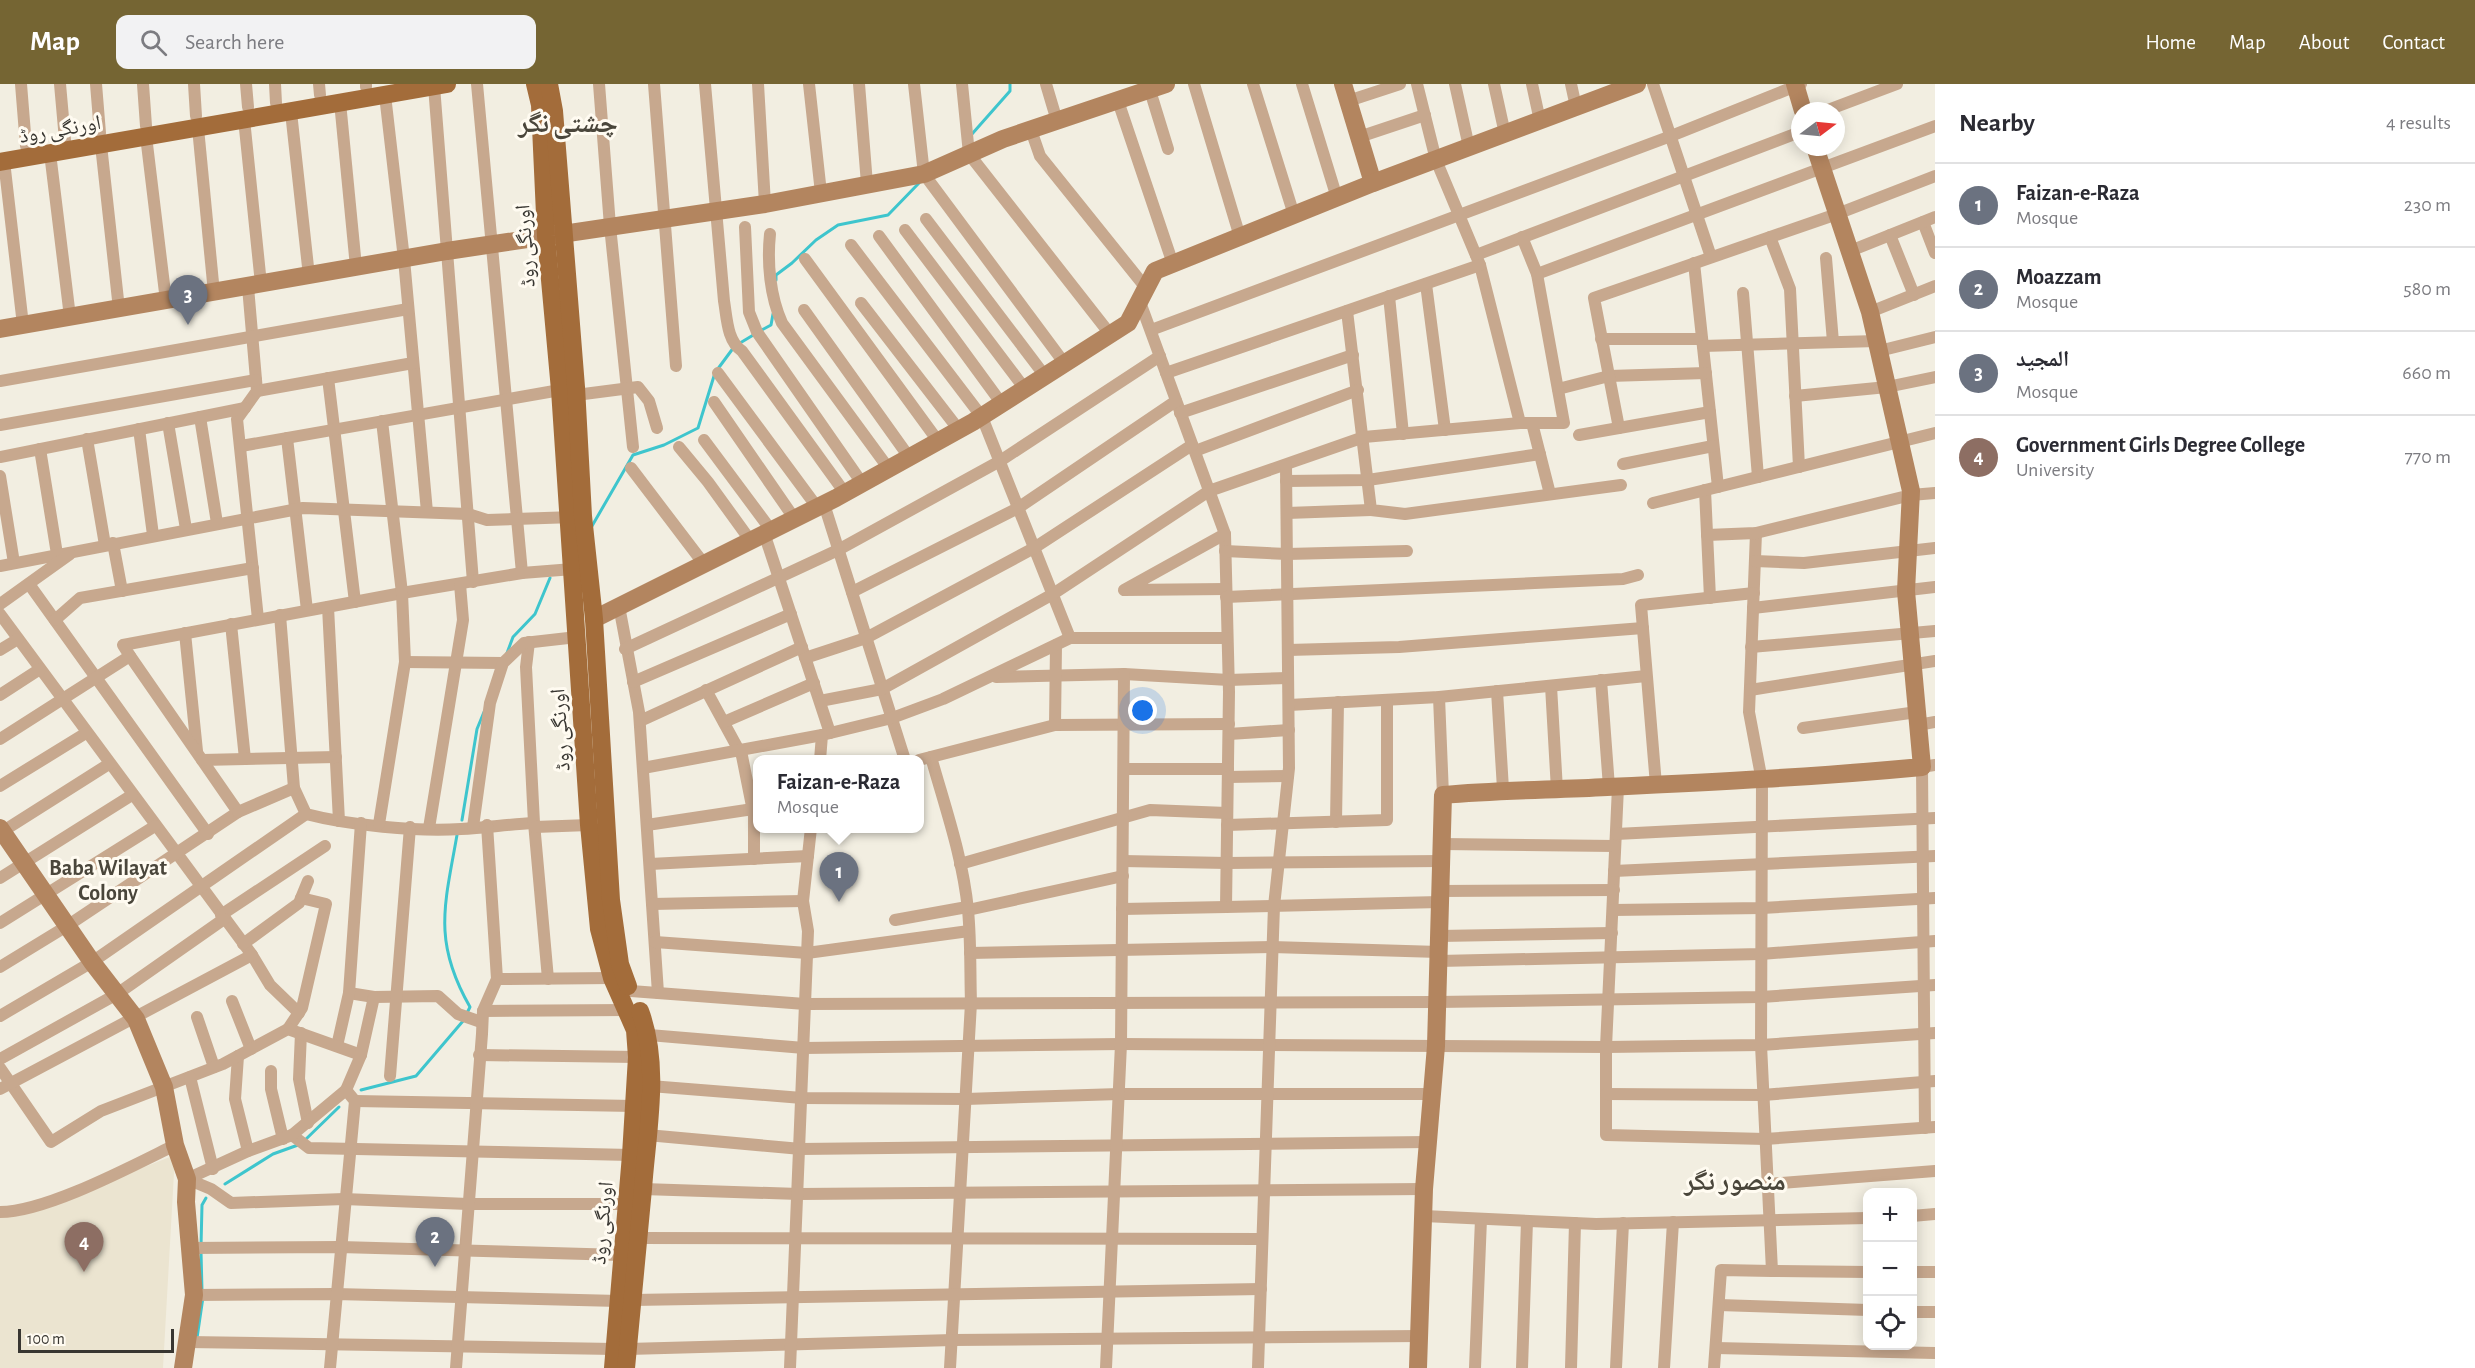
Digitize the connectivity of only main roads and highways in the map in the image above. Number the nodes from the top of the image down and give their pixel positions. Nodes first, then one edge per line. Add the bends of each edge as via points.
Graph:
1 (535, 84) edge
2 (549, 84) edge
3 (441, 85) edge
4 (375, 87) edge
5 (319, 90) edge
6 (283, 107) junction
7 (101, 139) junction
8 (1, 158) edge
9 (568, 392) junction
10 (575, 517) junction
11 (636, 1199) junction
12 (626, 1300) junction
13 (622, 1349) junction
14 (613, 1368) edge
15 (627, 1368) edge

1 - 9 main road, اورنگی روڈ via 540,105 546,236
2 - 9 main road, اورنگی روڈ via 564,233
3 - 4 main road, اورنگی روڈ
4 - 5 main road, اورنگی روڈ
4 - 6 main road, اورنگی روڈ via 340,102
5 - 6 main road, اورنگی روڈ
6 - 7 main road, اورنگی روڈ
7 - 8 main road, اورنگی روڈ via 50,153
7 - 8 main road, اورنگی روڈ via 26,146
9 - 10 main road, اورنگی روڈ
10 - 11 main road, اورنگی روڈ via 577,637 599,929 612,978 635,1030 632,1155
10 - 11 main road, اورنگی روڈ via 594,619 611,900 620,964 649,1035 647,1135
11 - 12 main road, اورنگی روڈ via 640,1238
11 - 12 main road, اورنگی روڈ via 621,1256
12 - 13 main road, اورنگی روڈ
13 - 14 main road, اورنگی روڈ
13 - 15 main road, اورنگی روڈ

